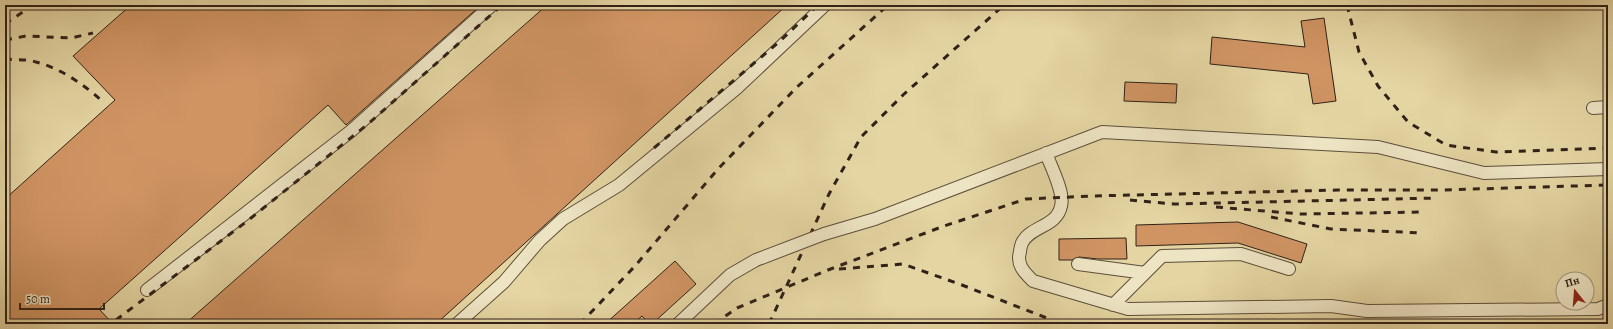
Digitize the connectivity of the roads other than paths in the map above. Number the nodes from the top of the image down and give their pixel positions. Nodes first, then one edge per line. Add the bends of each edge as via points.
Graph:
1 (492, 5) edge
2 (825, 5) edge
3 (1608, 107) edge
4 (1594, 108) dead end
5 (1046, 153) junction
6 (1608, 169) edge
7 (1078, 264) dead end
8 (1289, 269) dead end
9 (1145, 273) junction
10 (148, 290) dead end
11 (1113, 305) junction
12 (1608, 305) edge
13 (457, 324) edge
14 (678, 324) edge

1 - 10 lane via 351,131
2 - 13 lane via 738,88 619,185 563,220 540,240 504,282
3 - 4 lane
5 - 6 lane via 1102,132 1378,147 1484,173
5 - 11 lane via 1062,197 1061,206 1058,216 1032,232 1022,243 1018,257 1023,271 1034,281
5 - 14 lane, bridge via 874,219 824,234 756,260 730,275
7 - 9 lane
8 - 9 lane via 1241,254 1162,256
9 - 11 lane
11 - 12 lane via 1128,309 1331,306 1367,311 1598,309

